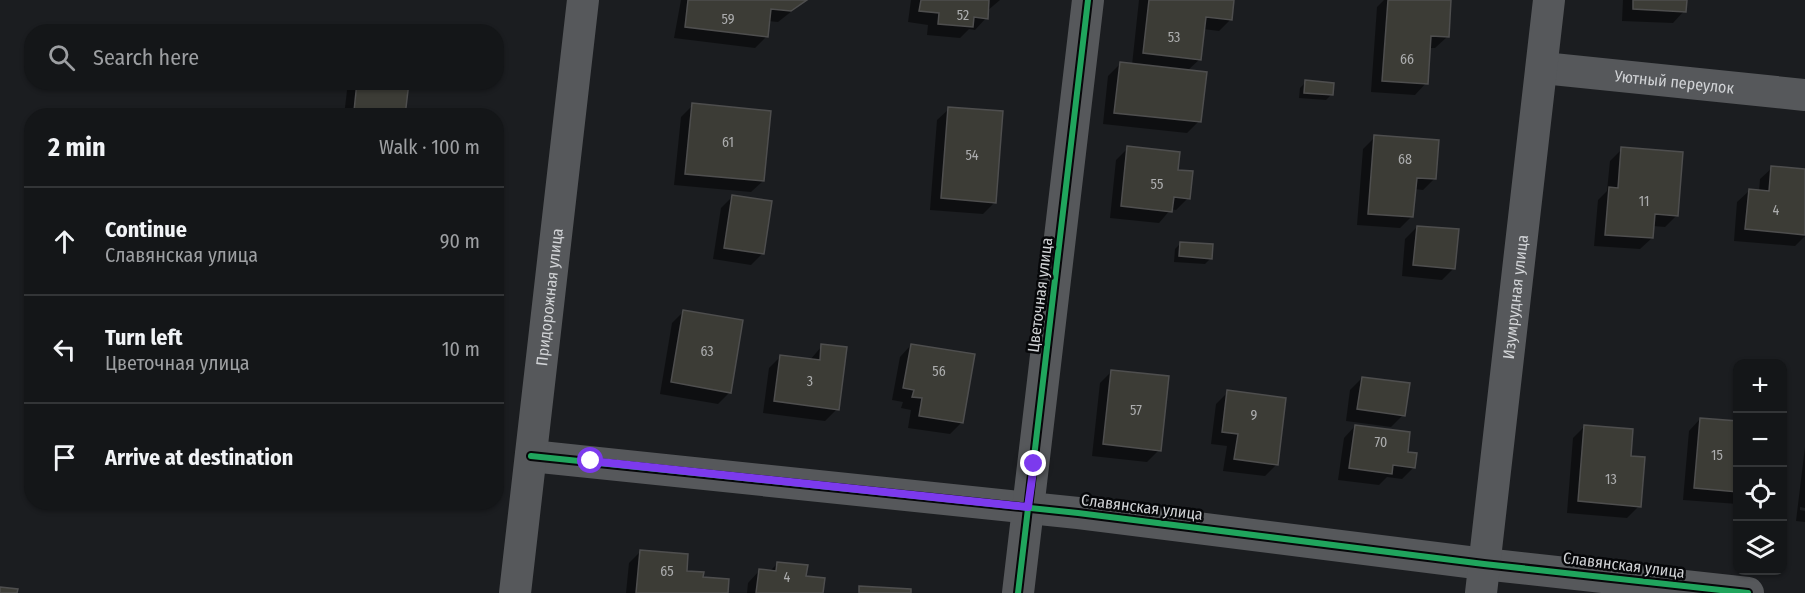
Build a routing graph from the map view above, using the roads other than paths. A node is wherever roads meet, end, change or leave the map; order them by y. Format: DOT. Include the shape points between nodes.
graph roads {
  1 [pos="583,0"];
  2 [pos="1088,0"];
  3 [pos="1549,0"];
  4 [pos="1543,68"];
  5 [pos="1805,94"];
  6 [pos="531,456"];
  7 [pos="1028,507"];
  8 [pos="1483,579"];
  9 [pos="515,593"];
  10 [pos="1018,593"];
  11 [pos="1748,593"];
  1 -- 6 [label="street, Придорожная улица"];
  2 -- 7 [label="street, Цветочная улица"];
  3 -- 4 [label="street, Изумрудная улица"];
  4 -- 5 [label="street, Уютный переулок"];
  4 -- 8 [label="street, Изумрудная улица"];
  6 -- 7 [label="street, Славянская улица"];
  6 -- 9 [label="street, Придорожная улица"];
  7 -- 8 [label="street, Славянская улица"];
  7 -- 10 [label="street, Цветочная улица"];
  8 -- 11 [label="street, Славянская улица"];
}
